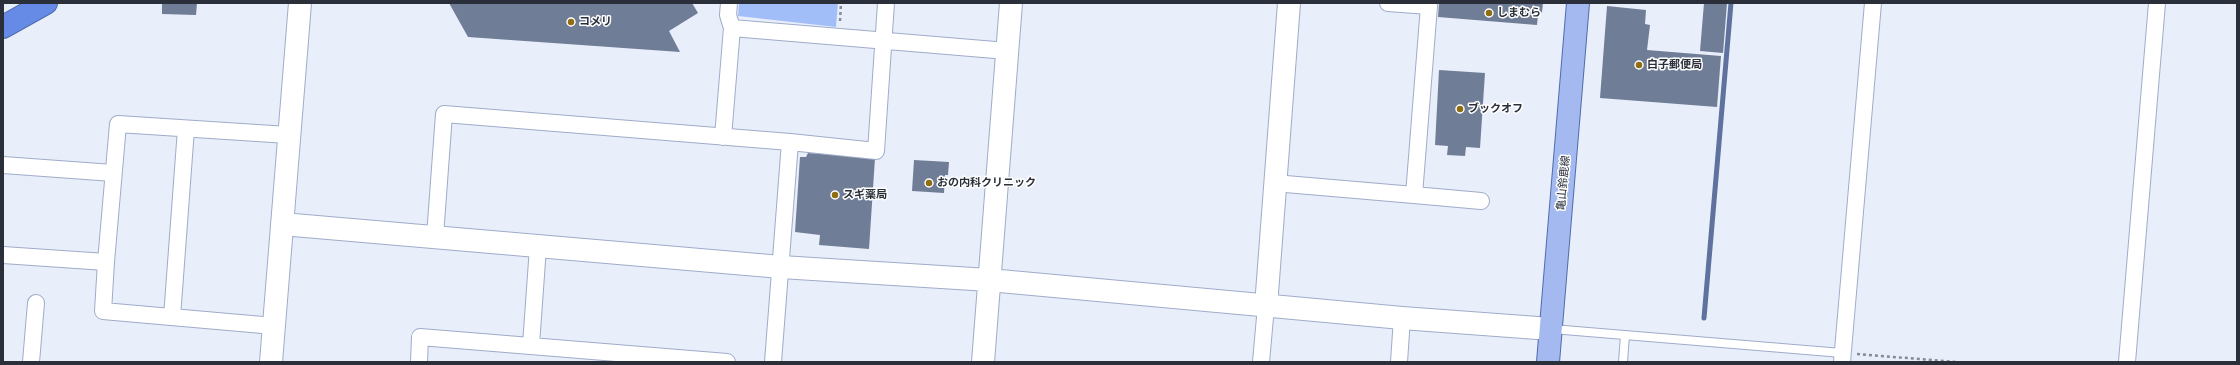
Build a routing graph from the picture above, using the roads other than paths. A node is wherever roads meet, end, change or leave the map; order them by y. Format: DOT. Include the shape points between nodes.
graph roads {
  1 [pos="46,3"];
  2 [pos="300,3"];
  3 [pos="729,3"];
  4 [pos="886,3"];
  5 [pos="1011,3"];
  6 [pos="1289,3"];
  7 [pos="1388,3"];
  8 [pos="1578,3"];
  9 [pos="1873,3"];
  10 [pos="2157,3"];
  11 [pos="3,27"];
  12 [pos="732,28"];
  13 [pos="883,42"];
  14 [pos="1007,51"];
  15 [pos="186,129"];
  16 [pos="288,135"];
  17 [pos="723,137"];
  18 [pos="790,142"];
  19 [pos="3,166"];
  20 [pos="113,173"];
  21 [pos="1274,183"];
  22 [pos="1414,195"];
  23 [pos="1481,201"];
  24 [pos="282,224"];
  25 [pos="435,236"];
  26 [pos="538,247"];
  27 [pos="3,255"];
  28 [pos="106,262"];
  29 [pos="781,267"];
  30 [pos="989,280"];
  31 [pos="36,303"];
  32 [pos="1266,306"];
  33 [pos="172,317"];
  34 [pos="1402,318"];
  35 [pos="274,326"];
  36 [pos="1551,329"];
  37 [pos="1625,335"];
  38 [pos="531,345"];
  39 [pos="1842,357"];
  40 [pos="702,361"];
  41 [pos="31,362"];
  42 [pos="271,362"];
  43 [pos="419,362"];
  44 [pos="727,362"];
  45 [pos="773,362"];
  46 [pos="983,362"];
  47 [pos="1261,362"];
  48 [pos="1399,362"];
  49 [pos="1548,362"];
  50 [pos="1623,362"];
  51 [pos="2127,362"];
  1 -- 11 [label="highway"];
  2 -- 16 [label="street"];
  3 -- 12 [label="street" via="728,15"];
  4 -- 13 [label="street"];
  5 -- 14 [label="street"];
  6 -- 21 [label="street"];
  7 -- 22 [label="street" via="1429,6"];
  8 -- 36 [label="main road, 亀山鈴鹿線"];
  9 -- 39 [label="street"];
  10 -- 51 [label="street"];
  12 -- 13 [label="street"];
  12 -- 17 [label="street"];
  13 -- 14 [label="street"];
  13 -- 18 [label="street" via="876,151"];
  14 -- 30 [label="street"];
  15 -- 16 [label="street"];
  15 -- 20 [label="street" via="118,124"];
  15 -- 33 [label="street"];
  16 -- 24 [label="street"];
  17 -- 18 [label="street"];
  17 -- 25 [label="street" via="444,114"];
  18 -- 29 [label="street"];
  19 -- 20 [label="street"];
  20 -- 28 [label="street"];
  21 -- 22 [label="street"];
  21 -- 32 [label="street"];
  22 -- 23 [label="street"];
  24 -- 25 [label="street"];
  24 -- 35 [label="street"];
  25 -- 26 [label="street"];
  26 -- 29 [label="street"];
  26 -- 38 [label="street"];
  27 -- 28 [label="street"];
  28 -- 33 [label="street" via="103,311"];
  29 -- 30 [label="street"];
  29 -- 45 [label="street"];
  30 -- 32 [label="street"];
  30 -- 46 [label="street"];
  31 -- 41 [label="street"];
  32 -- 34 [label="street"];
  32 -- 47 [label="street"];
  33 -- 35 [label="street"];
  34 -- 36 [label="street"];
  34 -- 48 [label="street"];
  35 -- 42 [label="street"];
  36 -- 37 [label="lane"];
  36 -- 49 [label="main road, 亀山鈴鹿線"];
  37 -- 39 [label="lane"];
  37 -- 50 [label="lane"];
  38 -- 40 [label="street"];
  38 -- 43 [label="street" via="420,337"];
  40 -- 44 [label="street"];
}
